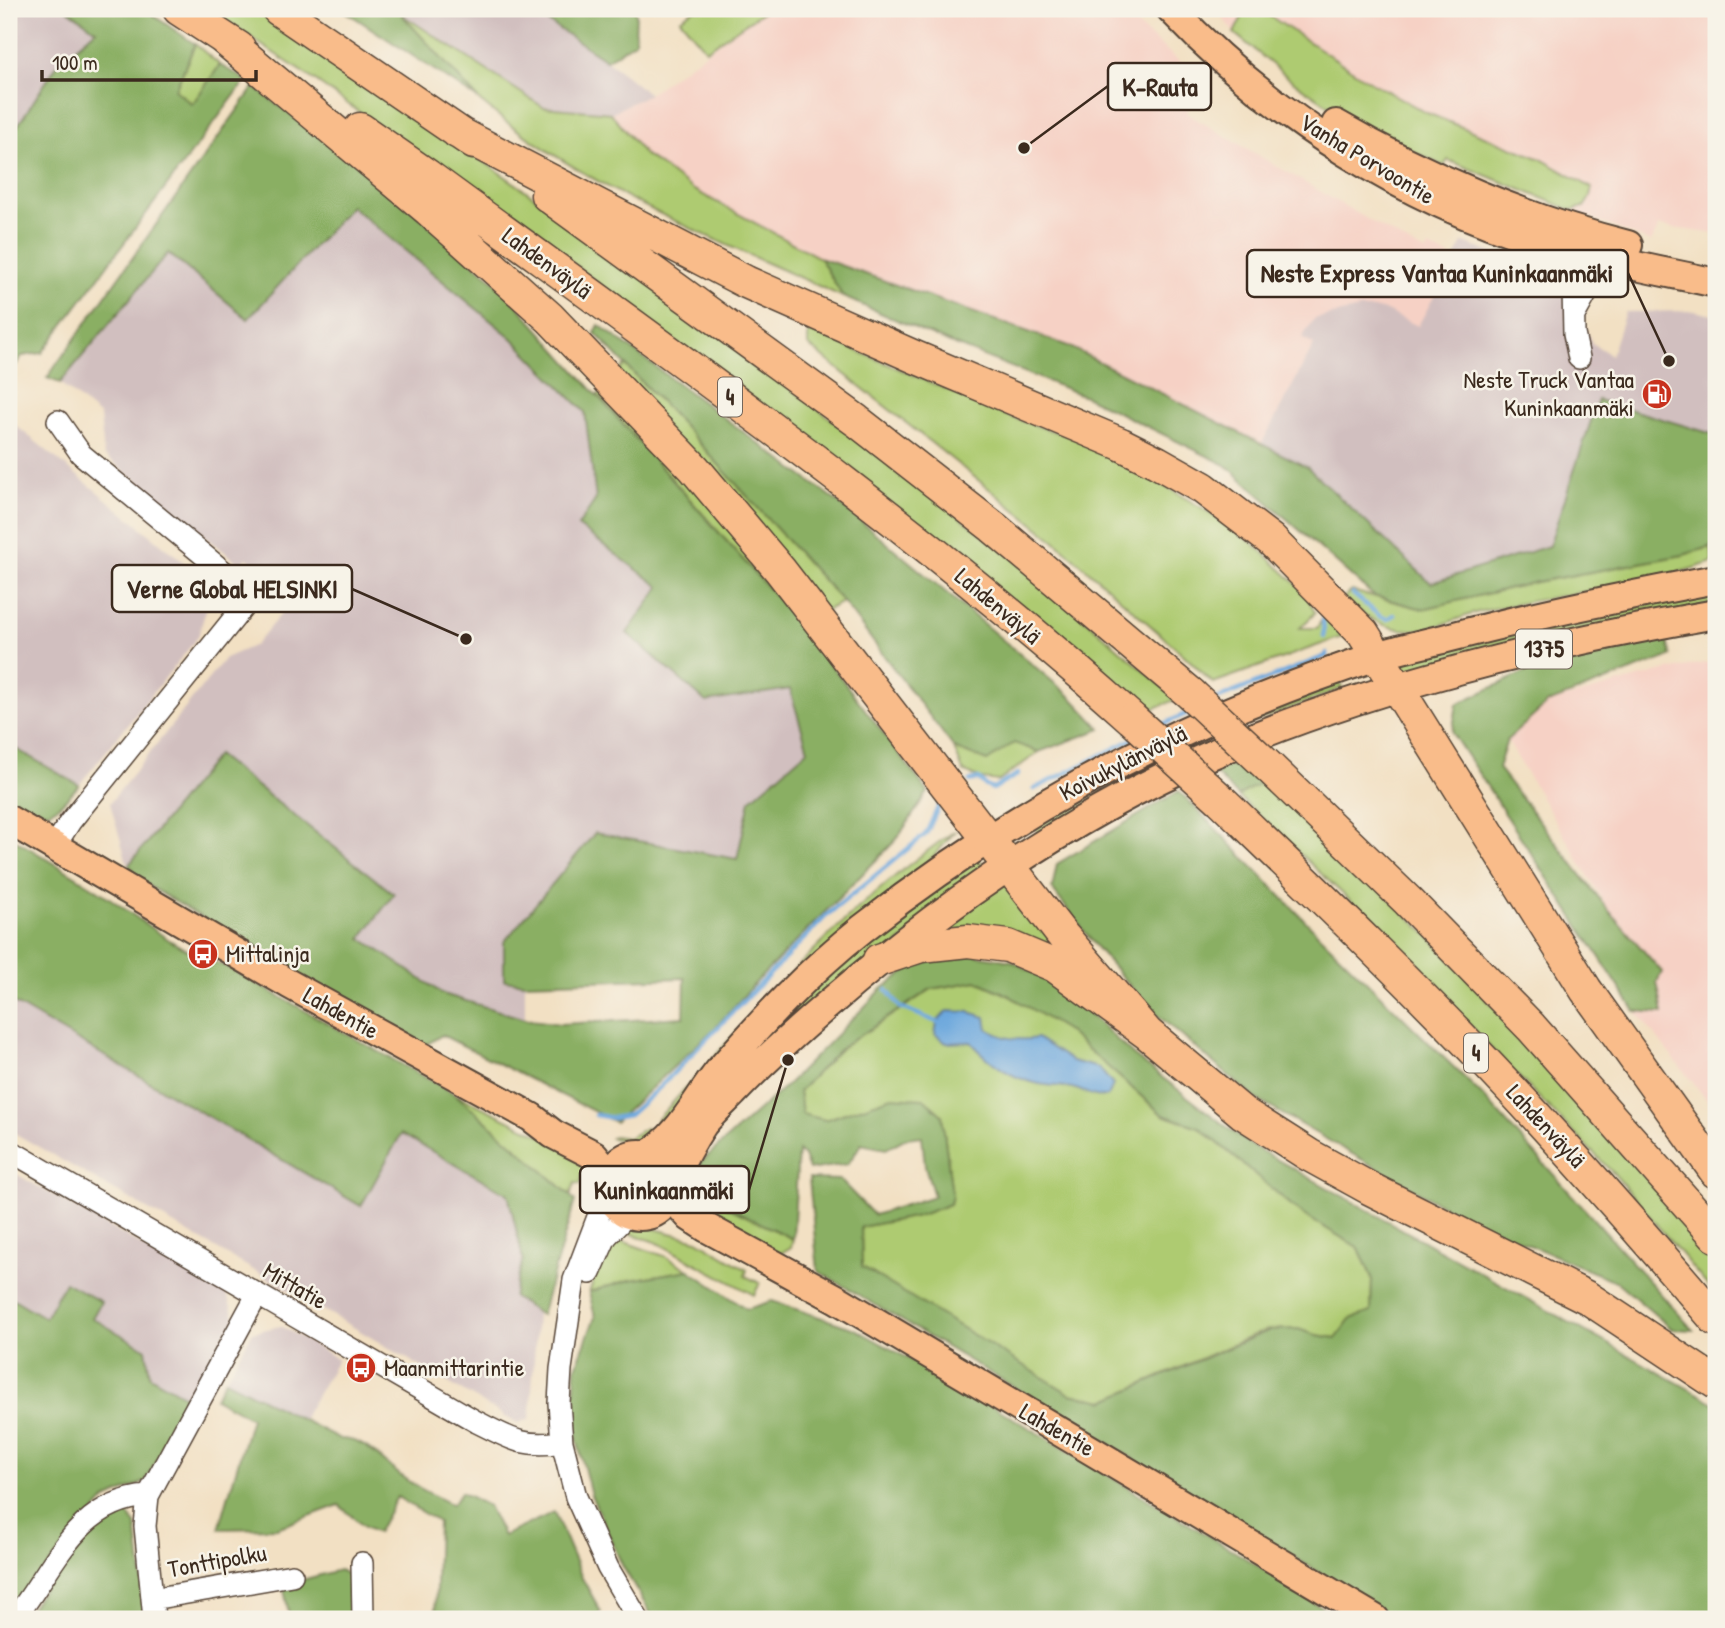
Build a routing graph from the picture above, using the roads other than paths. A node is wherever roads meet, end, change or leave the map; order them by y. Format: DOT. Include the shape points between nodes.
graph roads {
  1 [pos="179,9"];
  2 [pos="278,9"];
  3 [pos="1171,9"];
  4 [pos="1193,9"];
  5 [pos="222,37"];
  6 [pos="457,132"];
  7 [pos="1595,250"];
  8 [pos="1716,268"];
  9 [pos="1716,283"];
  10 [pos="1579,358"];
  11 [pos="58,421"];
  12 [pos="1716,579"];
  13 [pos="1716,614"];
  14 [pos="1377,656"];
  15 [pos="1396,688"];
  16 [pos="9,820"];
  17 [pos="986,840"];
  18 [pos="54,847"];
  19 [pos="1009,866"];
  20 [pos="879,961"];
  21 [pos="1147,1033"];
  22 [pos="531,1117"];
  23 [pos="9,1150"];
  24 [pos="640,1155"];
  25 [pos="1716,1172"];
  26 [pos="610,1181"];
  27 [pos="670,1189"];
  28 [pos="637,1214"];
  29 [pos="1716,1236"];
  30 [pos="736,1245"];
  31 [pos="257,1295"];
  32 [pos="572,1306"];
  33 [pos="1716,1320"];
  34 [pos="1716,1383"];
  35 [pos="562,1442"];
  36 [pos="148,1496"];
  37 [pos="362,1563"];
  38 [pos="292,1575"];
  39 [pos="153,1609"];
  40 [pos="14,1619"];
  41 [pos="363,1619"];
  42 [pos="638,1619"];
  43 [pos="1375,1619"];
  1 -- 5 [label="highway, Lahdenväylä / 4"];
  2 -- 6 [label="highway, 4"];
  3 -- 7 [label="main road, Vanha Porvoontie" via="1266,96 1396,181 1548,244"];
  4 -- 7 [label="main road, Vanha Porvoontie" via="1217,36 1306,106 1450,183"];
  5 -- 17 [label="highway" via="550,318 675,448 780,570"];
  5 -- 33 [label="highway, Lahdenväylä / 4, bridge" via="428,176 827,469 1132,719 1368,942 1493,1070"];
  6 -- 14 [label="highway" via="746,282 1121,444 1203,488 1271,540 1363,633"];
  6 -- 29 [label="highway, 4, bridge" via="857,421 993,527 1191,694 1408,901 1531,1027"];
  7 -- 8 [label="main road, Vanha Porvoontie"];
  7 -- 9 [label="main road, Vanha Porvoontie"];
  7 -- 10 [label="street" via="1577,269 1573,288"];
  11 -- 18 [label="street" via="81,454 246,594 244,606"];
  12 -- 14 [label="main road, Koivukylänväylä / 1375" via="1564,609"];
  13 -- 15 [label="main road, Koivukylänväylä / 1375" via="1572,642"];
  14 -- 15 [label="highway"];
  14 -- 17 [label="main road, Koivukylänväylä / 1375" via="1187,729 1076,785"];
  15 -- 19 [label="main road, Koivukylänväylä / 1375" via="1213,755 1107,807"];
  15 -- 25 [label="highway" via="1586,989"];
  16 -- 18 [label="main road, Lahdentie"];
  17 -- 19 [label="highway"];
  17 -- 24 [label="main road, Koivukylänväylä / 1375" via="860,930 781,1001 709,1083 671,1138"];
  18 -- 22 [label="main road, Lahdentie"];
  19 -- 20 [label="main road, Koivukylänväylä / 1375"];
  19 -- 21 [label="highway" via="1090,970"];
  20 -- 21 [label="highway" via="937,943 1008,946 1055,966"];
  20 -- 27 [label="main road, Koivukylänväylä / 1375" via="783,1043 704,1123"];
  21 -- 34 [label="highway" via="1243,1113 1309,1155 1588,1298"];
  22 -- 24 [label="main road, Lahdentie"];
  22 -- 26 [label="main road, Lahdentie" via="553,1135 594,1155"];
  23 -- 31 [label="street, Mittatie"];
  24 -- 26 [label="main road" via="623,1159"];
  24 -- 27 [label="main road" via="662,1163"];
  26 -- 28 [label="main road" via="613,1200 620,1209"];
  26 -- 32 [label="street" via="574,1280"];
  27 -- 28 [label="main road" via="656,1211"];
  27 -- 30 [label="main road, Lahdentie" via="690,1217"];
  28 -- 30 [label="main road, Lahdentie"];
  28 -- 32 [label="street" via="606,1237"];
  30 -- 43 [label="main road, Lahdentie" via="837,1298"];
  31 -- 35 [label="street, Mittatie" via="513,1440 537,1445"];
  31 -- 36 [label="street"];
  32 -- 35 [label="street" via="561,1369"];
  35 -- 42 [label="street" via="576,1497 608,1569"];
  36 -- 39 [label="street" via="145,1526"];
  36 -- 40 [label="street" via="132,1497 85,1523 64,1544"];
  37 -- 41 [label="street"];
  38 -- 39 [label="street, Tonttipolku"];
}
